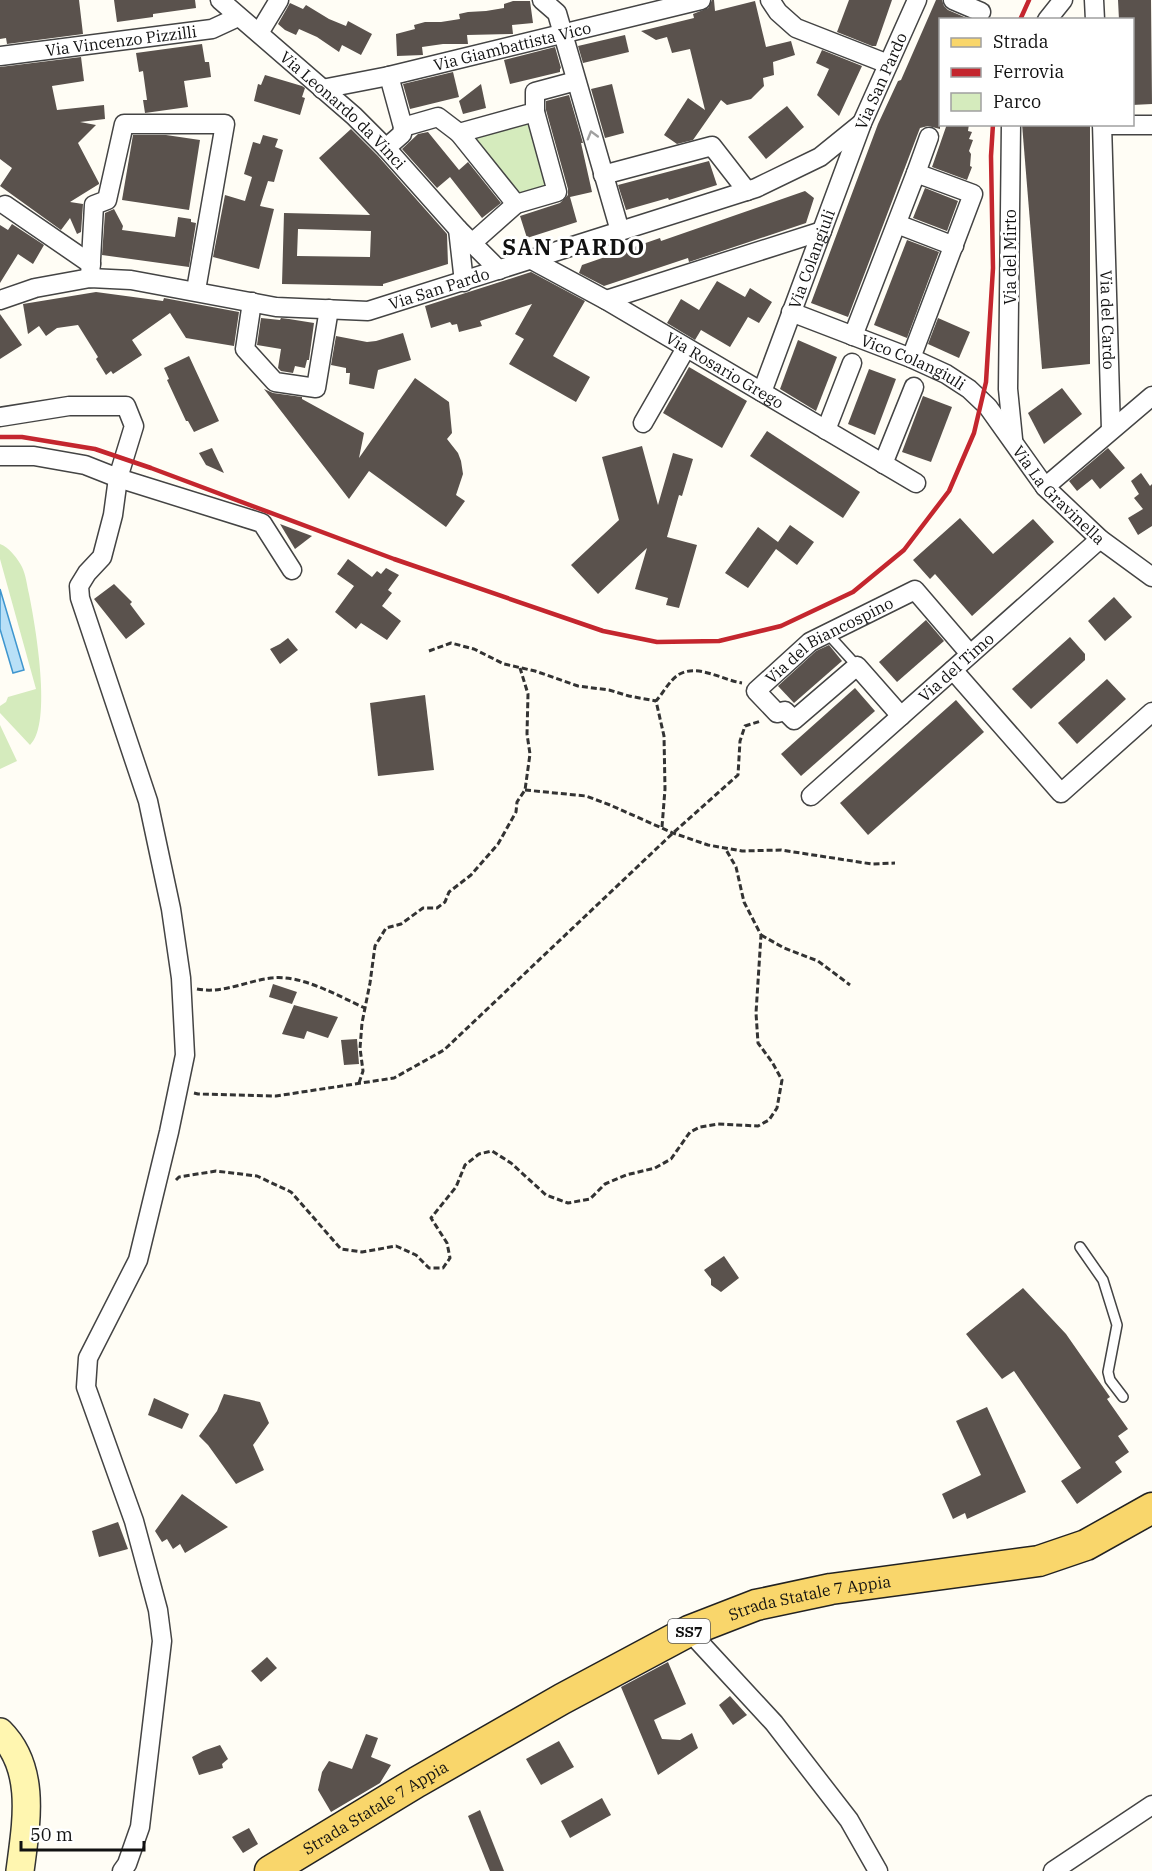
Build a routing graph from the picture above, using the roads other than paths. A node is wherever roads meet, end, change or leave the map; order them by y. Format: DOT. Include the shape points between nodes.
graph roads {
  1 [pos="220,0"];
  2 [pos="279,0"];
  3 [pos="542,0"];
  4 [pos="700,0"];
  5 [pos="770,0"];
  6 [pos="917,0"];
  7 [pos="953,0"];
  8 [pos="1063,0"];
  9 [pos="1094,0"];
  10 [pos="981,12"];
  11 [pos="238,17"];
  12 [pos="1049,18"];
  13 [pos="1095,18"];
  14 [pos="259,33"];
  15 [pos="562,33"];
  16 [pos="0,56"];
  17 [pos="888,64"];
  18 [pos="389,76"];
  19 [pos="576,81"];
  20 [pos="322,88"];
  21 [pos="535,112"];
  22 [pos="862,123"];
  23 [pos="1134,125"];
  24 [pos="1152,125"];
  25 [pos="1011,126"];
  26 [pos="1102,126"];
  27 [pos="403,127"];
  28 [pos="459,133"];
  29 [pos="929,137"];
  30 [pos="386,148"];
  31 [pos="916,173"];
  32 [pos="603,175"];
  33 [pos="747,191"];
  34 [pos="516,204"];
  35 [pos="5,205"];
  36 [pos="897,224"];
  37 [pos="458,229"];
  38 [pos="620,231"];
  39 [pos="822,231"];
  40 [pos="472,243"];
  41 [pos="954,246"];
  42 [pos="532,260"];
  43 [pos="499,270"];
  44 [pos="91,271"];
  45 [pos="464,282"];
  46 [pos="196,290"];
  47 [pos="0,300"];
  48 [pos="606,300"];
  49 [pos="252,302"];
  50 [pos="328,309"];
  51 [pos="791,312"];
  52 [pos="853,336"];
  53 [pos="686,348"];
  54 [pos="911,358"];
  55 [pos="852,363"];
  56 [pos="914,387"];
  57 [pos="1008,389"];
  58 [pos="762,392"];
  59 [pos="1152,396"];
  60 [pos="0,417"];
  61 [pos="643,423"];
  62 [pos="826,430"];
  63 [pos="1111,430"];
  64 [pos="1013,441"];
  65 [pos="0,456"];
  66 [pos="883,464"];
  67 [pos="118,478"];
  68 [pos="916,483"];
  69 [pos="1045,487"];
  70 [pos="1100,538"];
  71 [pos="292,570"];
  72 [pos="1152,577"];
  73 [pos="827,633"];
  74 [pos="970,654"];
  75 [pos="857,666"];
  76 [pos="953,670"];
  77 [pos="1152,712"];
  78 [pos="901,716"];
  79 [pos="811,796"];
  80 [pos="1080,1247"];
  81 [pos="1123,1397"];
  82 [pos="1152,1509"];
  83 [pos="689,1631"];
  84 [pos="0,1732"];
  85 [pos="1152,1805"];
  86 [pos="20,1871"];
  87 [pos="122,1871"];
  88 [pos="270,1871"];
  89 [pos="878,1871"];
  90 [pos="1053,1871"];
  1 -- 11 [label="street, Via Leonardo da Vinci"];
  2 -- 14 [label="street"];
  3 -- 15 [label="street" via="557,13"];
  4 -- 15 [label="street, Via Giambattista Vico"];
  5 -- 17 [label="street" via="796,28"];
  6 -- 17 [label="street, Via San Pardo"];
  7 -- 10 [label="street"];
  8 -- 12 [label="street"];
  9 -- 13 [label="street"];
  11 -- 14 [label="street, Via Leonardo da Vinci"];
  11 -- 16 [label="street, Via Vincenzo Pizzilli" via="212,29"];
  14 -- 20 [label="street, Via Leonardo da Vinci"];
  15 -- 18 [label="street, Via Giambattista Vico"];
  15 -- 19 [label="street"];
  17 -- 22 [label="street, Via San Pardo"];
  18 -- 20 [label="street, Via Giambattista Vico"];
  18 -- 27 [label="street"];
  19 -- 21 [label="street" via="536,92"];
  32 -- 19 [label="street, one-way"];
  20 -- 30 [label="street, Via Leonardo da Vinci"];
  21 -- 28 [label="street"];
  21 -- 34 [label="street" via="557,192"];
  22 -- 33 [label="street, Via San Pardo" via="820,157"];
  22 -- 39 [label="street, Via Colangiuli"];
  23 -- 24 [label="street"];
  25 -- 57 [label="street, Via del Mirto"];
  26 -- 63 [label="street, Via del Cardo"];
  27 -- 28 [label="street" via="438,117"];
  27 -- 30 [label="street" via="402,134"];
  28 -- 34 [label="street"];
  29 -- 31 [label="street"];
  30 -- 37 [label="street, Via Leonardo da Vinci"];
  31 -- 36 [label="street"];
  31 -- 41 [label="street" via="973,194"];
  32 -- 33 [label="street" via="712,146"];
  32 -- 38 [label="street"];
  33 -- 38 [label="street, Via San Pardo"];
  34 -- 40 [label="street"];
  35 -- 44 [label="street"];
  36 -- 41 [label="street"];
  36 -- 52 [label="street"];
  37 -- 40 [label="street, Via Leonardo da Vinci"];
  37 -- 45 [label="street"];
  38 -- 42 [label="street, Via San Pardo"];
  39 -- 48 [label="street"];
  39 -- 51 [label="street, Via Colangiuli"];
  40 -- 43 [label="street, Via Leonardo da Vinci"];
  41 -- 54 [label="street"];
  42 -- 43 [label="street, Via San Pardo"];
  42 -- 48 [label="street, Via Rosario Grego"];
  43 -- 45 [label="street, Via San Pardo"];
  44 -- 46 [label="street, Via San Pardo"];
  44 -- 46 [label="street" via="94,205 107,200 124,124 225,124"];
  44 -- 47 [label="street, Via San Pardo"];
  45 -- 50 [label="street, Via San Pardo" via="368,311"];
  46 -- 49 [label="street, Via San Pardo"];
  48 -- 53 [label="street, Via Rosario Grego"];
  49 -- 50 [label="street, Via San Pardo"];
  49 -- 50 [label="street" via="245,349 275,381 316,388"];
  51 -- 52 [label="street, Vico Colangiuli"];
  51 -- 58 [label="street, Via Colangiuli"];
  52 -- 54 [label="street, Vico Colangiuli"];
  53 -- 58 [label="street, Via Rosario Grego"];
  53 -- 61 [label="street"];
  54 -- 64 [label="street, Vico Colangiuli" via="969,389"];
  55 -- 62 [label="street"];
  56 -- 66 [label="street"];
  57 -- 64 [label="street, Via La Gravinella"];
  58 -- 62 [label="street, Via Rosario Grego"];
  59 -- 63 [label="street"];
  60 -- 67 [label="street" via="69,406 126,406 134,426"];
  62 -- 66 [label="street, Via Rosario Grego"];
  63 -- 69 [label="street"];
  64 -- 69 [label="street, Via La Gravinella"];
  65 -- 67 [label="street" via="34,456 85,465"];
  66 -- 68 [label="street, Via Rosario Grego"];
  67 -- 71 [label="street" via="262,523"];
  67 -- 87 [label="street" via="102,557 79,586 80,598 148,801 171,909 182,987 185,1055 138,1260 88,1358 86,1387 134,1521 158,1610 162,1641 140,1827"];
  69 -- 70 [label="street, Via La Gravinella"];
  70 -- 72 [label="street, Via La Gravinella"];
  70 -- 74 [label="street, Via del Timo"];
  73 -- 74 [label="street, Via del Biancospino" via="915,590"];
  73 -- 75 [label="lane"];
  73 -- 75 [label="street, Via del Biancospino" via="810,642 756,691 777,713 785,711 794,720"];
  74 -- 76 [label="street, Via del Timo"];
  75 -- 78 [label="street"];
  76 -- 77 [label="street" via="1061,793"];
  76 -- 78 [label="street, Via del Timo"];
  78 -- 79 [label="street, Via del Timo"];
  80 -- 81 [label="lane" via="1103,1280 1117,1325 1108,1372"];
  82 -- 83 [label="main road, Strada Statale 7 Appia / SS7" via="1086,1545 1039,1561 831,1589 756,1605"];
  83 -- 88 [label="main road, Strada Statale 7 Appia / SS7" via="427,1776"];
  83 -- 89 [label="street" via="774,1723 849,1820"];
  84 -- 86 [label="street" via="11,1743 24,1775 26,1800"];
  85 -- 90 [label="street"];
}
